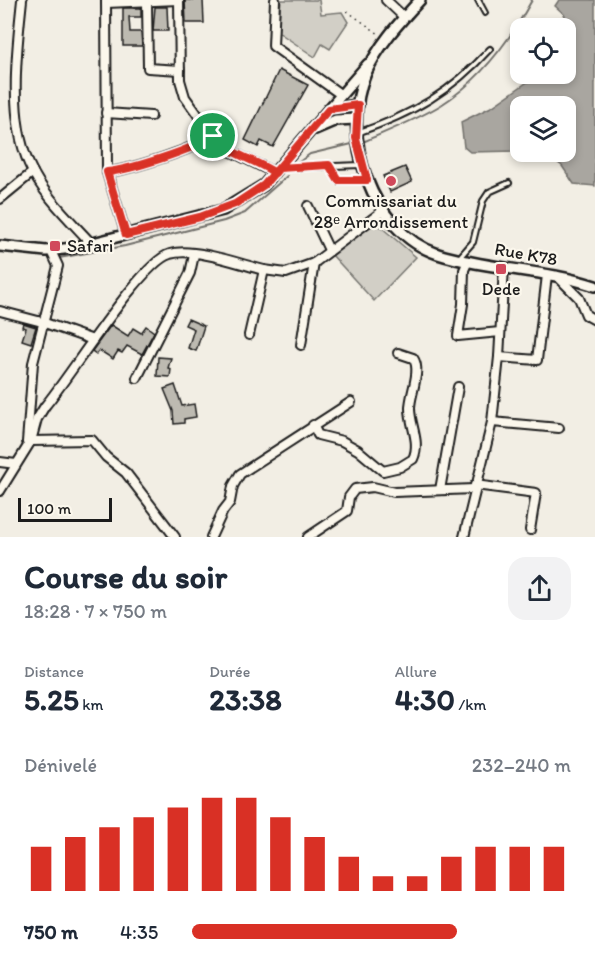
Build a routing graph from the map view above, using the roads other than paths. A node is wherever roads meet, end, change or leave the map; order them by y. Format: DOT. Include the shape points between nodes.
graph roads {
  1 [pos="22,0"];
  2 [pos="178,0"];
  3 [pos="275,0"];
  4 [pos="386,0"];
  5 [pos="420,0"];
  6 [pos="478,0"];
  7 [pos="106,1"];
  8 [pos="147,2"];
  9 [pos="485,12"];
  10 [pos="404,17"];
  11 [pos="490,49"];
  12 [pos="374,58"];
  13 [pos="180,70"];
  14 [pos="340,94"];
  15 [pos="358,105"];
  16 [pos="329,109"];
  17 [pos="106,113"];
  18 [pos="151,116"];
  19 [pos="356,119"];
  20 [pos="315,129"];
  21 [pos="356,133"];
  22 [pos="213,136"];
  23 [pos="329,165"];
  24 [pos="361,165"];
  25 [pos="277,171"];
  26 [pos="33,172"];
  27 [pos="107,172"];
  28 [pos="367,180"];
  29 [pos="509,183"];
  30 [pos="0,199"];
  31 [pos="308,206"];
  32 [pos="384,210"];
  33 [pos="126,235"];
  34 [pos="92,244"];
  35 [pos="0,246"];
  36 [pos="51,250"];
  37 [pos="329,250"];
  38 [pos="194,255"];
  39 [pos="463,260"];
  40 [pos="314,263"];
  41 [pos="504,267"];
  42 [pos="264,270"];
  43 [pos="547,274"];
  44 [pos="557,276"];
  45 [pos="595,286"];
  46 [pos="0,311"];
  47 [pos="595,320"];
  48 [pos="42,322"];
  49 [pos="500,332"];
  50 [pos="249,335"];
  51 [pos="93,340"];
  52 [pos="301,345"];
  53 [pos="398,353"];
  54 [pos="499,357"];
  55 [pos="137,378"];
  56 [pos="458,387"];
  57 [pos="351,402"];
  58 [pos="492,422"];
  59 [pos="313,425"];
  60 [pos="559,428"];
  61 [pos="28,444"];
  62 [pos="0,462"];
  63 [pos="16,464"];
  64 [pos="475,487"];
  65 [pos="0,490"];
  66 [pos="440,490"];
  67 [pos="530,530"];
  68 [pos="174,537"];
  69 [pos="211,537"];
  70 [pos="308,537"];
  71 [pos="464,537"];
  1 -- 26 [label="street" via="15,78 25,155"];
  2 -- 8 [label="street"];
  2 -- 13 [label="street"];
  3 -- 14 [label="street" via="273,46"];
  4 -- 10 [label="street"];
  5 -- 10 [label="street"];
  6 -- 9 [label="lane"];
  7 -- 8 [label="street"];
  7 -- 17 [label="street"];
  8 -- 13 [label="street" via="148,68"];
  10 -- 12 [label="street"];
  11 -- 21 [label="lane" via="445,92"];
  12 -- 14 [label="street"];
  12 -- 15 [label="street, Rue K78" via="362,82"];
  13 -- 22 [label="street" via="184,97"];
  14 -- 16 [label="street"];
  15 -- 16 [label="street"];
  15 -- 19 [label="street, Rue K78"];
  16 -- 20 [label="street"];
  17 -- 18 [label="street"];
  17 -- 27 [label="street"];
  19 -- 20 [label="street" via="336,120"];
  19 -- 21 [label="street, Rue K78"];
  20 -- 25 [label="street"];
  21 -- 24 [label="street, Rue K78"];
  22 -- 25 [label="street" via="233,154"];
  22 -- 27 [label="street" via="194,147"];
  23 -- 24 [label="lane"];
  23 -- 25 [label="lane"];
  23 -- 28 [label="lane" via="338,180"];
  24 -- 28 [label="street, Rue K78"];
  25 -- 33 [label="street" via="259,189 223,210"];
  26 -- 30 [label="street"];
  26 -- 34 [label="street"];
  27 -- 33 [label="street"];
  28 -- 32 [label="street, Rue K78"];
  29 -- 39 [label="lane" via="489,192 483,201 473,242"];
  31 -- 37 [label="street"];
  32 -- 37 [label="street"];
  32 -- 39 [label="street, Rue K78" via="418,243"];
  33 -- 34 [label="street"];
  34 -- 36 [label="street"];
  35 -- 36 [label="street"];
  36 -- 48 [label="street" via="58,266"];
  37 -- 40 [label="street"];
  38 -- 42 [label="street"];
  38 -- 51 [label="street" via="170,253 161,257"];
  38 -- 55 [label="street" via="190,273"];
  39 -- 41 [label="street, Rue K78"];
  39 -- 49 [label="street" via="458,336"];
  40 -- 42 [label="street" via="286,273"];
  40 -- 52 [label="street"];
  41 -- 43 [label="street, Rue K78"];
  41 -- 49 [label="street"];
  42 -- 50 [label="street"];
  43 -- 44 [label="street, Rue K78"];
  43 -- 54 [label="street" via="537,360"];
  44 -- 45 [label="street, Rue K78"];
  44 -- 47 [label="street" via="579,298 586,315"];
  46 -- 48 [label="street"];
  48 -- 51 [label="street"];
  48 -- 61 [label="street" via="33,363"];
  49 -- 54 [label="street"];
  51 -- 61 [label="street" via="45,406"];
  53 -- 59 [label="street" via="413,358 417,365 410,406 416,439 413,459 383,471 342,441 318,435"];
  54 -- 58 [label="street"];
  56 -- 66 [label="street"];
  57 -- 59 [label="street"];
  58 -- 60 [label="street"];
  58 -- 64 [label="street"];
  59 -- 69 [label="street" via="240,474"];
  61 -- 63 [label="street"];
  61 -- 68 [label="street" via="92,440 126,472"];
  62 -- 63 [label="street"];
  63 -- 65 [label="street"];
  64 -- 66 [label="street"];
  64 -- 67 [label="street" via="536,493"];
  64 -- 71 [label="street"];
  66 -- 70 [label="street" via="355,489 347,511"];
}
